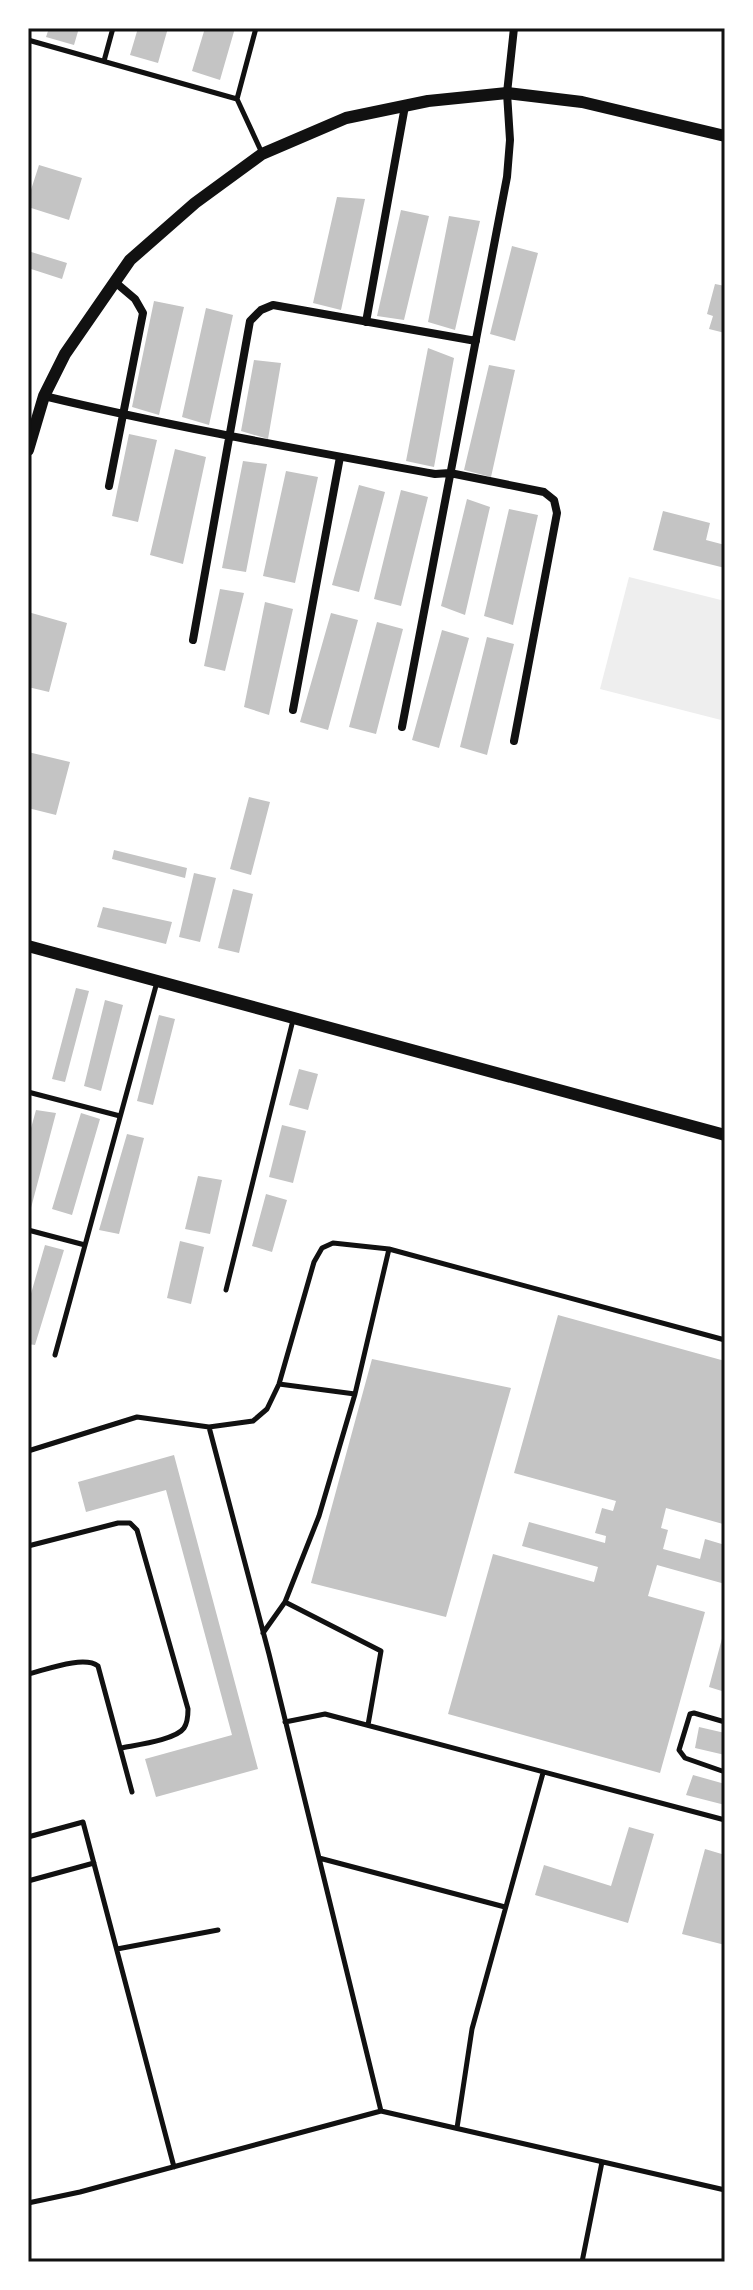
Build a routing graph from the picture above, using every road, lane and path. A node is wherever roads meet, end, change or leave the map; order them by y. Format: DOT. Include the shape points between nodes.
graph roads {
  1 [pos="113,28"];
  2 [pos="256,28"];
  3 [pos="514,28"];
  4 [pos="28,40"];
  5 [pos="104,61"];
  6 [pos="507,93"];
  7 [pos="237,99"];
  8 [pos="405,106"];
  9 [pos="725,136"];
  10 [pos="262,154"];
  11 [pos="115,282"];
  12 [pos="366,322"];
  13 [pos="476,341"];
  14 [pos="44,396"];
  15 [pos="123,415"];
  16 [pos="231,435"];
  17 [pos="28,450"];
  18 [pos="340,457"];
  19 [pos="450,473"];
  20 [pos="109,486"];
  21 [pos="193,640"];
  22 [pos="293,710"];
  23 [pos="402,727"];
  24 [pos="514,741"];
  25 [pos="28,946"];
  26 [pos="157,981"];
  27 [pos="293,1018"];
  28 [pos="28,1092"];
  29 [pos="120,1116"];
  30 [pos="725,1135"];
  31 [pos="28,1230"];
  32 [pos="85,1245"];
  33 [pos="389,1249"];
  34 [pos="226,1290"];
  35 [pos="725,1340"];
  36 [pos="55,1355"];
  37 [pos="279,1384"];
  38 [pos="355,1394"];
  39 [pos="209,1427"];
  40 [pos="28,1451"];
  41 [pos="28,1546"];
  42 [pos="285,1602"];
  43 [pos="263,1633"];
  44 [pos="28,1674"];
  45 [pos="285,1722"];
  46 [pos="725,1722"];
  47 [pos="368,1725"];
  48 [pos="121,1748"];
  49 [pos="725,1772"];
  50 [pos="543,1773"];
  51 [pos="132,1792"];
  52 [pos="725,1820"];
  53 [pos="28,1837"];
  54 [pos="319,1858"];
  55 [pos="94,1863"];
  56 [pos="28,1881"];
  57 [pos="505,1907"];
  58 [pos="218,1930"];
  59 [pos="117,1949"];
  60 [pos="381,2111"];
  61 [pos="457,2128"];
  62 [pos="602,2162"];
  63 [pos="174,2167"];
  64 [pos="725,2190"];
  65 [pos="28,2203"];
  66 [pos="582,2262"];
  1 -- 5 [label="lane"];
  2 -- 7 [label="lane"];
  3 -- 6 [label="street"];
  4 -- 5 [label="lane"];
  5 -- 7 [label="lane"];
  6 -- 8 [label="street"];
  6 -- 9 [label="street" via="582,102"];
  6 -- 13 [label="street" via="507,177"];
  7 -- 10 [label="lane"];
  8 -- 10 [label="street" via="346,118"];
  8 -- 12 [label="street"];
  10 -- 11 [label="street" via="195,203 130,260"];
  11 -- 14 [label="street" via="65,354"];
  11 -- 15 [label="street" via="143,313"];
  12 -- 13 [label="street"];
  12 -- 16 [label="street" via="273,305 261,310 250,321"];
  13 -- 19 [label="street"];
  14 -- 15 [label="street"];
  14 -- 17 [label="street"];
  15 -- 16 [label="street"];
  15 -- 20 [label="street"];
  16 -- 18 [label="street"];
  16 -- 21 [label="street"];
  18 -- 19 [label="street"];
  18 -- 22 [label="street"];
  19 -- 23 [label="street"];
  19 -- 24 [label="street" via="544,492 554,500 557,513"];
  25 -- 26 [label="street"];
  26 -- 27 [label="street"];
  26 -- 29 [label="lane"];
  27 -- 30 [label="street"];
  27 -- 34 [label="lane"];
  28 -- 29 [label="lane"];
  29 -- 32 [label="lane"];
  31 -- 32 [label="lane"];
  32 -- 36 [label="lane"];
  33 -- 35 [label="lane"];
  33 -- 37 [label="lane" via="333,1243 322,1248"];
  33 -- 38 [label="lane"];
  37 -- 38 [label="lane"];
  37 -- 39 [label="lane" via="267,1409 253,1421"];
  38 -- 42 [label="lane" via="319,1516"];
  39 -- 40 [label="lane" via="137,1417"];
  39 -- 43 [label="lane"];
  41 -- 48 [label="lane" via="118,1523 130,1523 137,1530 188,1719 176,1735"];
  42 -- 43 [label="lane"];
  42 -- 47 [label="lane" via="381,1651"];
  43 -- 45 [label="lane"];
  44 -- 48 [label="lane" via="93,1662"];
  45 -- 47 [label="lane" via="325,1714"];
  45 -- 54 [label="lane"];
  46 -- 49 [label="lane" via="690,1714 679,1750 685,1758"];
  47 -- 50 [label="lane"];
  48 -- 51 [label="lane"];
  50 -- 52 [label="lane"];
  50 -- 57 [label="lane"];
  53 -- 55 [label="lane" via="83,1822"];
  54 -- 57 [label="lane"];
  54 -- 60 [label="lane"];
  55 -- 56 [label="lane"];
  55 -- 59 [label="lane"];
  57 -- 61 [label="lane" via="472,2029"];
  58 -- 59 [label="lane"];
  59 -- 63 [label="lane"];
  60 -- 61 [label="lane"];
  60 -- 63 [label="lane"];
  61 -- 62 [label="lane"];
  62 -- 64 [label="lane"];
  62 -- 66 [label="lane"];
  63 -- 65 [label="lane"];
}
